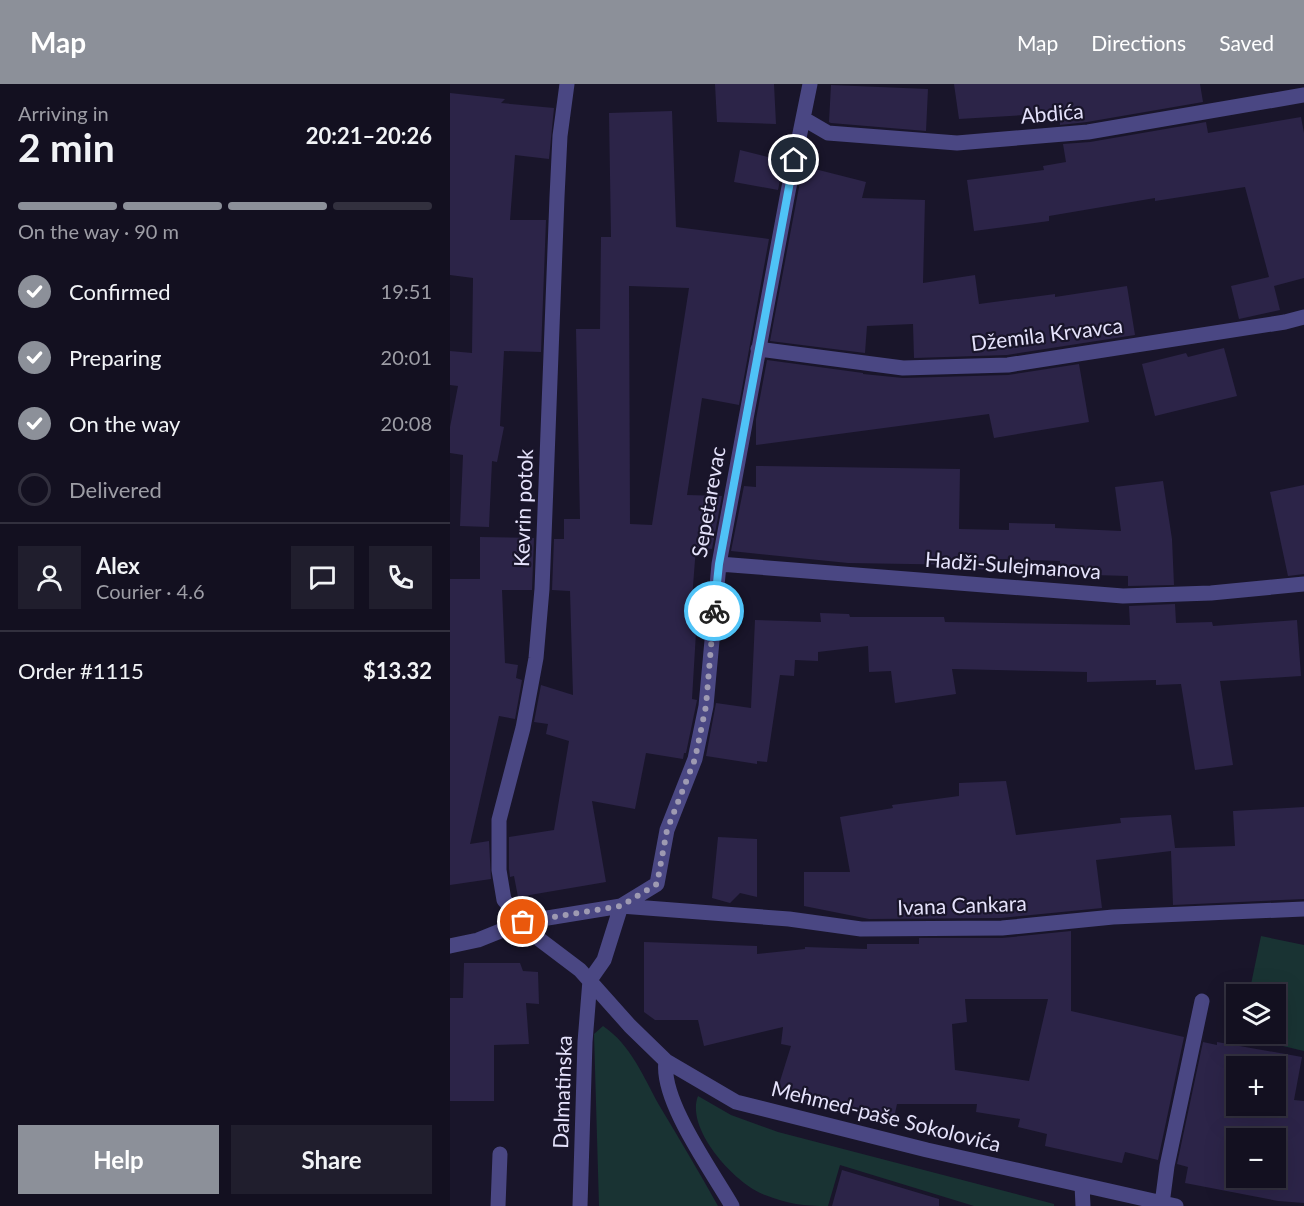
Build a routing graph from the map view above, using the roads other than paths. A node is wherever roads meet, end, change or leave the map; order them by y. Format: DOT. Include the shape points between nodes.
graph roads {
  1 [pos="567,84"];
  2 [pos="810,84"];
  3 [pos="1304,95"];
  4 [pos="804,119"];
  5 [pos="1304,317"];
  6 [pos="758,349"];
  7 [pos="719,564"];
  8 [pos="1304,584"];
  9 [pos="621,906"];
  10 [pos="1304,909"];
  11 [pos="523,922"];
  12 [pos="450,945"];
  13 [pos="590,980"];
  14 [pos="1202,1001"];
  15 [pos="616,1009"];
  16 [pos="588,1021"];
  17 [pos="666,1061"];
  18 [pos="500,1154"];
  19 [pos="1082,1185"];
  20 [pos="1169,1205"];
  21 [pos="498,1206"];
  22 [pos="580,1206"];
  23 [pos="732,1206"];
  24 [pos="1083,1206"];
  1 -- 11 [label="street, Kevrin potok" via="559,146 536,658 499,820 499,870 504,900"];
  2 -- 4 [label="street, Sepetarevac"];
  3 -- 4 [label="street, Abdića" via="1088,132 957,143 828,134"];
  4 -- 6 [label="street, Sepetarevac"];
  5 -- 6 [label="street, Džemila Krvavca" via="1008,365 903,368"];
  6 -- 7 [label="street, Sepetarevac"];
  7 -- 8 [label="street, Hadži-Sulejmanova" via="1124,596"];
  7 -- 9 [label="street, Sepetarevac" via="706,706 695,759 667,830 657,884"];
  9 -- 10 [label="street, Ivana Cankara" via="789,919 861,929 1002,928 1113,917"];
  9 -- 11 [label="street"];
  9 -- 13 [label="street" via="604,960"];
  11 -- 12 [label="street" via="478,940"];
  11 -- 13 [label="street, Kevrin potok"];
  13 -- 15 [label="street, Mehmed-paše Sokolovića"];
  13 -- 16 [label="street, Dalmatinska"];
  14 -- 20 [label="street" via="1167,1166"];
  15 -- 16 [label="street" via="600,1010"];
  15 -- 17 [label="street, Mehmed-paše Sokolovića"];
  16 -- 22 [label="street, Dalmatinska"];
  17 -- 19 [label="street, Mehmed-paše Sokolovića" via="736,1102"];
  17 -- 23 [label="street" via="673,1103"];
  18 -- 21 [label="street"];
  19 -- 20 [label="street, Mehmed-paše Sokolovića"];
  19 -- 24 [label="street"];
}
